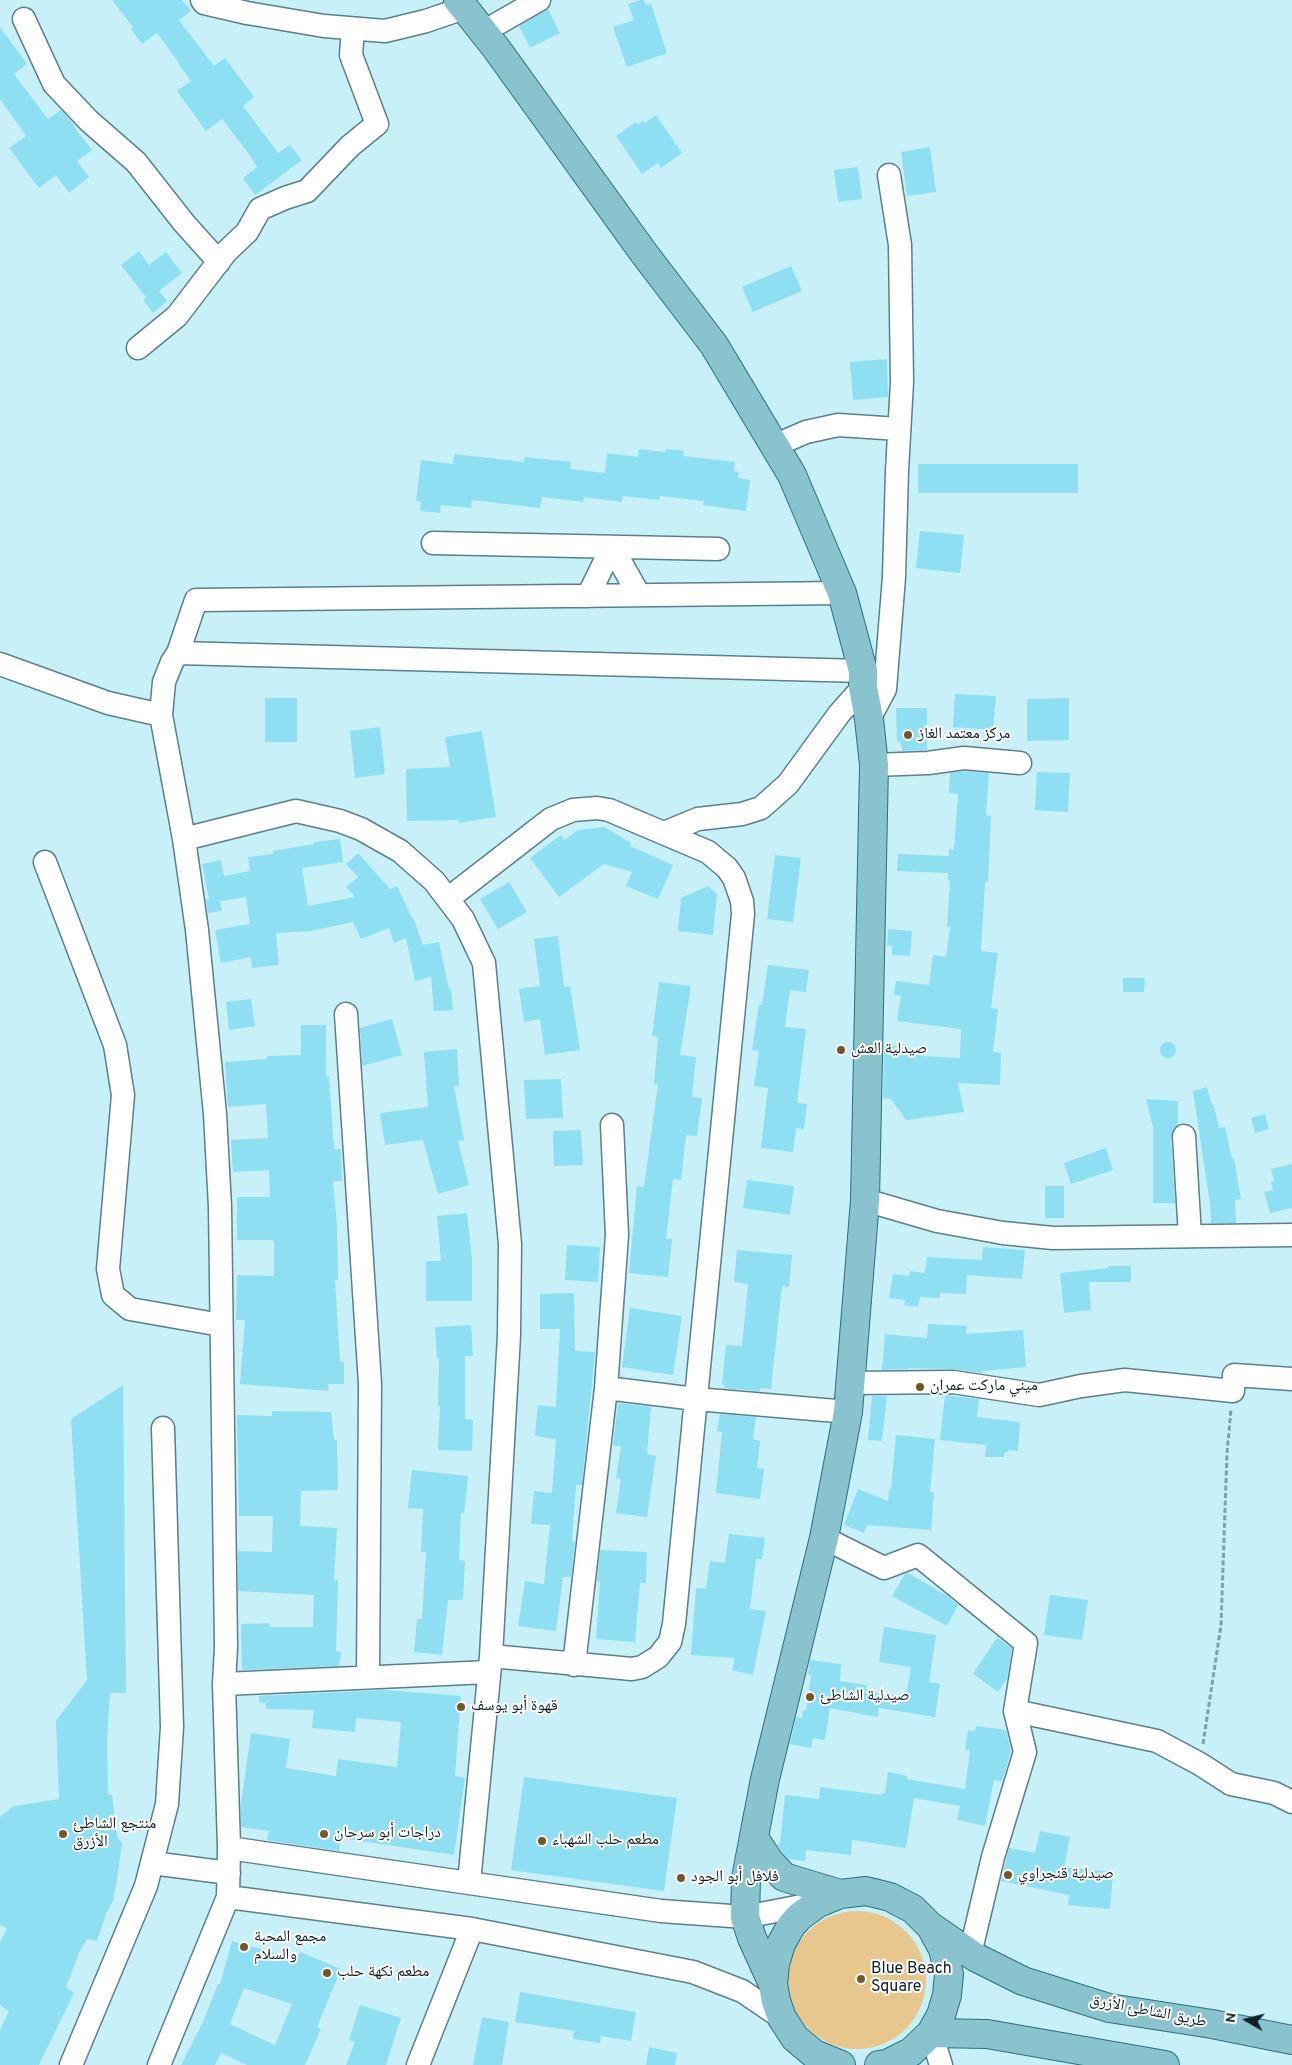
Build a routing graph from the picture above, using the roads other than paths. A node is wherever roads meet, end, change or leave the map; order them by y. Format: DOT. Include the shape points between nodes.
graph roads {
  1 [pos="202,0"];
  2 [pos="539,0"];
  3 [pos="461,4"];
  4 [pos="24,19"];
  5 [pos="353,29"];
  6 [pos="483,32"];
  7 [pos="890,175"];
  8 [pos="219,262"];
  9 [pos="138,348"];
  10 [pos="899,429"];
  11 [pos="774,446"];
  12 [pos="433,543"];
  13 [pos="612,547"];
  14 [pos="718,549"];
  15 [pos="842,593"];
  16 [pos="588,596"];
  17 [pos="639,596"];
  18 [pos="178,653"];
  19 [pos="0,664"];
  20 [pos="863,679"];
  21 [pos="161,714"];
  22 [pos="869,719"];
  23 [pos="1020,763"];
  24 [pos="874,765"];
  25 [pos="664,833"];
  26 [pos="184,839"];
  27 [pos="45,862"];
  28 [pos="449,898"];
  29 [pos="346,1014"];
  30 [pos="612,1125"];
  31 [pos="1184,1136"];
  32 [pos="865,1200"];
  33 [pos="1292,1235"];
  34 [pos="1190,1236"];
  35 [pos="221,1324"];
  36 [pos="1292,1379"];
  37 [pos="851,1383"];
  38 [pos="606,1388"];
  39 [pos="696,1399"];
  40 [pos="848,1412"];
  41 [pos="163,1428"];
  42 [pos="824,1538"];
  43 [pos="490,1664"];
  44 [pos="574,1665"];
  45 [pos="368,1677"];
  46 [pos="224,1684"];
  47 [pos="1015,1711"];
  48 [pos="1292,1802"];
  49 [pos="754,1838"];
  50 [pos="230,1848"];
  51 [pos="152,1863"];
  52 [pos="228,1873"];
  53 [pos="469,1882"];
  54 [pos="228,1897"];
  55 [pos="829,1898"];
  56 [pos="745,1917"];
  57 [pos="931,1927"];
  58 [pos="472,1929"];
  59 [pos="970,1954"];
  60 [pos="773,1984"];
  61 [pos="931,2033"];
  62 [pos="791,2040"];
  63 [pos="1292,2040"];
  64 [pos="71,2065"];
  65 [pos="159,2065"];
  66 [pos="418,2065"];
  67 [pos="841,2065"];
  68 [pos="879,2065"];
  69 [pos="941,2065"];
  70 [pos="1165,2065"];
  1 -- 5 [label="street" via="247,14"];
  2 -- 6 [label="street"];
  3 -- 5 [label="street" via="426,21 385,31"];
  3 -- 6 [label="main road"];
  4 -- 8 [label="street" via="54,84 89,121 136,162"];
  5 -- 8 [label="street" via="351,55 377,124 350,146 307,192 260,208 247,232"];
  6 -- 11 [label="main road" via="714,345"];
  7 -- 10 [label="street" via="900,245 902,382"];
  8 -- 9 [label="street" via="178,316"];
  10 -- 11 [label="street" via="838,425 806,432"];
  10 -- 22 [label="street" via="894,577 885,690"];
  11 -- 15 [label="main road" via="792,475"];
  12 -- 13 [label="street"];
  13 -- 14 [label="street"];
  13 -- 16 [label="street"];
  13 -- 17 [label="street"];
  15 -- 17 [label="street"];
  15 -- 20 [label="main road"];
  16 -- 17 [label="street"];
  16 -- 18 [label="street" via="196,600"];
  18 -- 20 [label="street"];
  18 -- 21 [label="street" via="164,682"];
  19 -- 21 [label="street" via="108,703"];
  20 -- 22 [label="main road"];
  20 -- 25 [label="street" via="788,784 761,808 742,814 698,819"];
  21 -- 26 [label="street"];
  22 -- 24 [label="main road"];
  23 -- 24 [label="street" via="964,758"];
  24 -- 32 [label="main road"];
  25 -- 28 [label="street" via="608,810 573,810 541,826"];
  25 -- 39 [label="street" via="708,852 727,868 739,889 743,914"];
  26 -- 28 [label="street" via="296,812 318,815 381,839 418,866"];
  26 -- 35 [label="street" via="206,1004 215,1114"];
  27 -- 35 [label="street" via="115,1045 122,1095 108,1269 113,1295 130,1309"];
  28 -- 43 [label="street" via="463,918 484,963 510,1244 509,1335"];
  29 -- 45 [label="street" via="370,1384"];
  30 -- 38 [label="street" via="617,1235"];
  31 -- 34 [label="street"];
  32 -- 34 [label="street" via="937,1221 1004,1233 1052,1238"];
  32 -- 37 [label="main road"];
  33 -- 34 [label="street"];
  35 -- 46 [label="street"];
  36 -- 37 [label="street" via="1234,1375 1233,1391 1126,1380 1039,1395 953,1382"];
  37 -- 40 [label="main road"];
  38 -- 39 [label="street"];
  38 -- 44 [label="street"];
  39 -- 40 [label="street"];
  39 -- 44 [label="street" via="670,1642 658,1658 642,1667"];
  40 -- 42 [label="main road"];
  41 -- 51 [label="street" via="172,1728 167,1804"];
  42 -- 47 [label="street" via="884,1568 918,1555 1026,1643"];
  42 -- 49 [label="main road" via="765,1779"];
  43 -- 44 [label="street"];
  43 -- 45 [label="street"];
  43 -- 53 [label="street"];
  45 -- 46 [label="street"];
  46 -- 50 [label="street"];
  47 -- 48 [label="street" via="1157,1742 1231,1784 1274,1793"];
  47 -- 59 [label="street" via="1025,1752 993,1857"];
  49 -- 55 [label="main road" via="784,1877"];
  49 -- 56 [label="main road" via="746,1878"];
  50 -- 52 [label="street"];
  50 -- 53 [label="street"];
  51 -- 52 [label="street"];
  51 -- 64 [label="street" via="146,1886"];
  52 -- 54 [label="street"];
  53 -- 56 [label="street" via="661,1912"];
  54 -- 58 [label="street"];
  54 -- 65 [label="street"];
  55 -- 56 [label="street"];
  55 -- 57 [label="main road" via="866,1891 890,1896 913,1909"];
  55 -- 60 [label="main road" via="791,1926 780,1944"];
  56 -- 60 [label="main road"];
  57 -- 59 [label="main road, طريق الشاطئ الأزرق"];
  57 -- 61 [label="main road" via="943,1949 949,1974 941,2015"];
  58 -- 62 [label="street" via="693,1972 742,1991"];
  58 -- 66 [label="street"];
  59 -- 63 [label="main road, طريق الشاطئ الأزرق" via="1023,1981 1109,2008"];
  60 -- 62 [label="main road"];
  61 -- 68 [label="main road" via="911,2052"];
  61 -- 69 [label="street"];
  61 -- 70 [label="main road" via="987,2034"];
  62 -- 67 [label="main road"];
}
